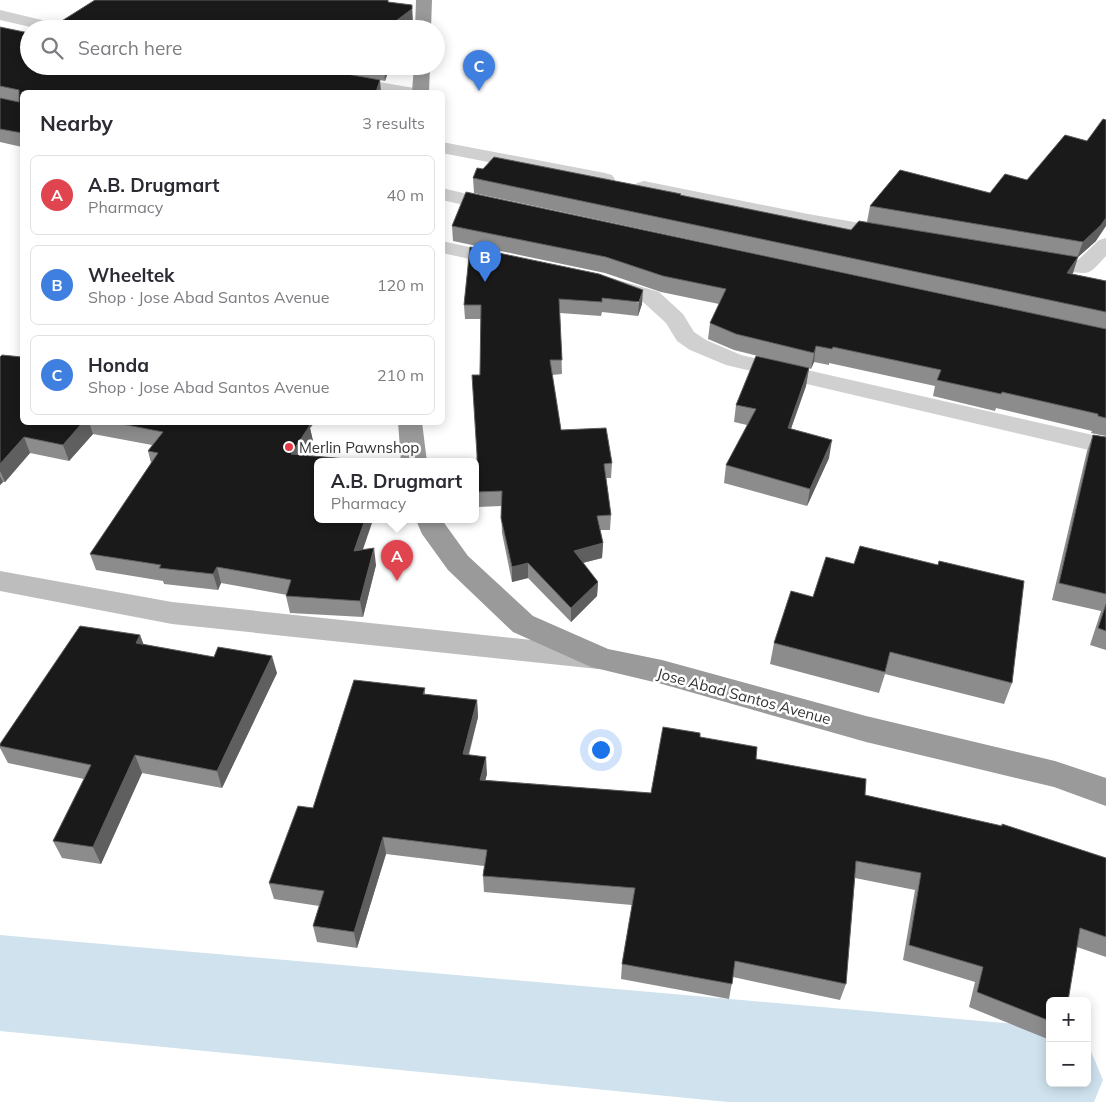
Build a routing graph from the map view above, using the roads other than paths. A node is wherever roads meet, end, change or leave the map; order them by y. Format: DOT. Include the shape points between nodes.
graph roads {
  1 [pos="424,6"];
  2 [pos="406,9"];
  3 [pos="0,15"];
  4 [pos="22,20"];
  5 [pos="423,20"];
  6 [pos="422,75"];
  7 [pos="333,78"];
  8 [pos="397,90"];
  9 [pos="421,90"];
  10 [pos="445,148"];
  11 [pos="445,195"];
  12 [pos="515,210"];
  13 [pos="906,237"];
  14 [pos="1106,244"];
  15 [pos="445,248"];
  16 [pos="1024,257"];
  17 [pos="528,265"];
  18 [pos="586,278"];
  19 [pos="410,425"];
  20 [pos="1106,446"];
  21 [pos="414,458"];
  22 [pos="430,523"];
  23 [pos="0,581"];
  24 [pos="602,659"];
  25 [pos="1106,792"];
  1 -- 2 [label="street"];
  1 -- 5 [label="highway"];
  3 -- 4 [label="street"];
  6 -- 9 [label="highway"];
  7 -- 8 [label="street"];
  10 -- 13 [label="street"];
  11 -- 12 [label="street"];
  14 -- 16 [label="street" via="1083,267"];
  15 -- 17 [label="street"];
  18 -- 20 [label="street" via="650,297 675,319 685,336 734,360"];
  19 -- 21 [label="highway"];
  22 -- 24 [label="highway, Jose Abad Santos Avenue" via="458,562 523,624"];
  23 -- 24 [label="main road" via="172,613"];
  24 -- 25 [label="highway, Jose Abad Santos Avenue" via="662,672 866,729 1055,774"];
}
